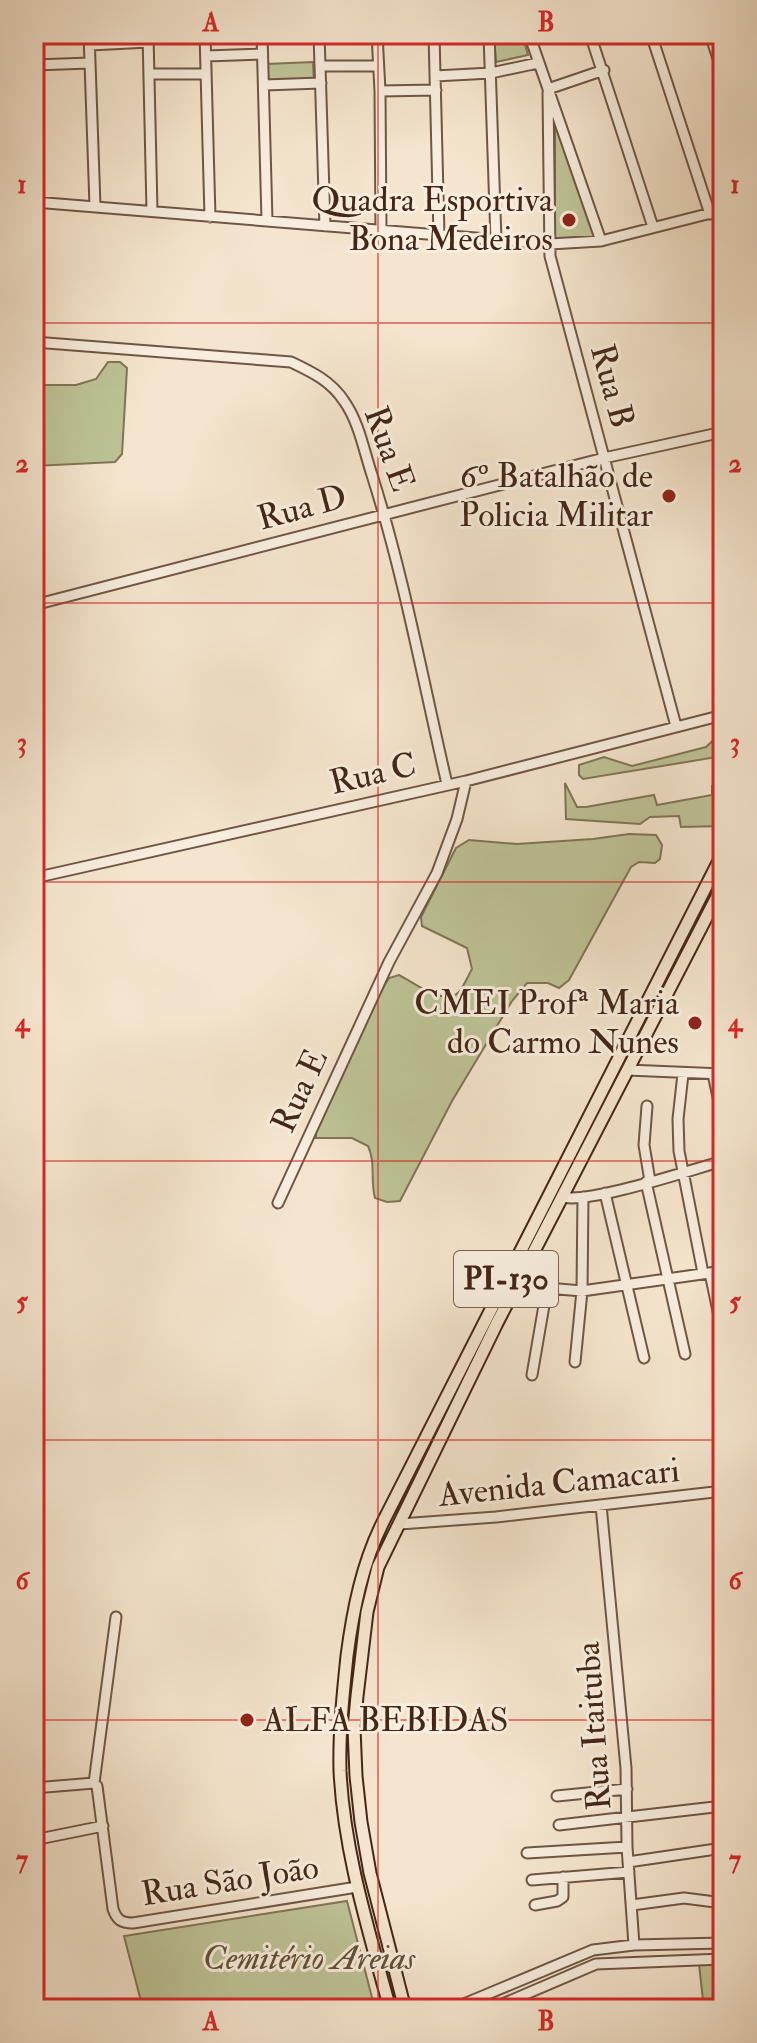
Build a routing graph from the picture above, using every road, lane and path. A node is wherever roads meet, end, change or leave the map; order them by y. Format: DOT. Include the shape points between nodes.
graph roads {
  1 [pos="89,34"];
  2 [pos="205,34"];
  3 [pos="262,34"];
  4 [pos="319,34"];
  5 [pos="377,34"];
  6 [pos="434,34"];
  7 [pos="489,34"];
  8 [pos="529,34"];
  9 [pos="590,34"];
  10 [pos="651,34"];
  11 [pos="710,34"];
  12 [pos="148,38"];
  13 [pos="90,45"];
  14 [pos="34,54"];
  15 [pos="262,54"];
  16 [pos="206,56"];
  17 [pos="90,63"];
  18 [pos="538,63"];
  19 [pos="34,65"];
  20 [pos="320,66"];
  21 [pos="378,66"];
  22 [pos="604,70"];
  23 [pos="491,73"];
  24 [pos="149,74"];
  25 [pos="206,74"];
  26 [pos="723,74"];
  27 [pos="435,76"];
  28 [pos="321,83"];
  29 [pos="264,85"];
  30 [pos="436,90"];
  31 [pos="380,91"];
  32 [pos="548,91"];
  33 [pos="36,202"];
  34 [pos="95,206"];
  35 [pos="723,210"];
  36 [pos="152,211"];
  37 [pos="710,214"];
  38 [pos="210,217"];
  39 [pos="267,221"];
  40 [pos="325,226"];
  41 [pos="653,227"];
  42 [pos="381,231"];
  43 [pos="439,236"];
  44 [pos="496,241"];
  45 [pos="601,241"];
  46 [pos="550,244"];
  47 [pos="34,342"];
  48 [pos="723,432"];
  49 [pos="604,458"];
  50 [pos="384,514"];
  51 [pos="34,605"];
  52 [pos="723,715"];
  53 [pos="676,726"];
  54 [pos="466,781"];
  55 [pos="447,784"];
  56 [pos="723,853"];
  57 [pos="34,878"];
  58 [pos="721,891"];
  59 [pos="629,1037"];
  60 [pos="641,1043"];
  61 [pos="627,1070"];
  62 [pos="683,1074"];
  63 [pos="718,1074"];
  64 [pos="647,1106"];
  65 [pos="723,1120"];
  66 [pos="723,1161"];
  67 [pos="683,1172"];
  68 [pos="648,1181"];
  69 [pos="551,1188"];
  70 [pos="605,1193"];
  71 [pos="562,1197"];
  72 [pos="583,1197"];
  73 [pos="278,1203"];
  74 [pos="522,1260"];
  75 [pos="723,1271"];
  76 [pos="706,1273"];
  77 [pos="668,1277"];
  78 [pos="519,1280"];
  79 [pos="627,1284"];
  80 [pos="547,1288"];
  81 [pos="582,1291"];
  82 [pos="723,1335"];
  83 [pos="685,1354"];
  84 [pos="644,1358"];
  85 [pos="575,1362"];
  86 [pos="532,1375"];
  87 [pos="415,1458"];
  88 [pos="430,1464"];
  89 [pos="723,1491"];
  90 [pos="601,1505"];
  91 [pos="383,1522"];
  92 [pos="398,1527"];
  93 [pos="116,1617"];
  94 [pos="343,1696"];
  95 [pos="357,1696"];
  96 [pos="89,1783"];
  97 [pos="34,1788"];
  98 [pos="627,1789"];
  99 [pos="557,1796"];
  100 [pos="723,1806"];
  101 [pos="627,1817"];
  102 [pos="559,1825"];
  103 [pos="103,1826"];
  104 [pos="34,1840"];
  105 [pos="627,1847"];
  106 [pos="723,1848"];
  107 [pos="527,1853"];
  108 [pos="628,1867"];
  109 [pos="563,1877"];
  110 [pos="532,1880"];
  111 [pos="357,1887"];
  112 [pos="723,1903"];
  113 [pos="535,1905"];
  114 [pos="632,1905"];
  115 [pos="723,1943"];
  116 [pos="683,1944"];
  117 [pos="634,1945"];
  118 [pos="684,1959"];
  119 [pos="723,1959"];
  120 [pos="510,2005"];
  121 [pos="390,2009"];
  122 [pos="405,2009"];
  123 [pos="452,2009"];
  124 [pos="491,2009"];
  1 -- 13 [label="street"];
  2 -- 16 [label="street"];
  3 -- 15 [label="street"];
  4 -- 20 [label="street"];
  5 -- 21 [label="street"];
  6 -- 27 [label="street"];
  7 -- 23 [label="street"];
  8 -- 18 [label="street"];
  9 -- 22 [label="street"];
  10 -- 37 [label="street"];
  11 -- 26 [label="street"];
  12 -- 13 [label="street"];
  12 -- 24 [label="street"];
  13 -- 17 [label="street"];
  14 -- 19 [label="street"];
  15 -- 16 [label="street"];
  15 -- 29 [label="street"];
  16 -- 25 [label="street"];
  17 -- 19 [label="street"];
  17 -- 34 [label="street"];
  18 -- 23 [label="street"];
  18 -- 32 [label="street"];
  19 -- 33 [label="street"];
  20 -- 21 [label="street"];
  20 -- 28 [label="street"];
  21 -- 31 [label="street"];
  22 -- 32 [label="street"];
  22 -- 41 [label="street"];
  23 -- 27 [label="street"];
  23 -- 44 [label="street"];
  24 -- 25 [label="street"];
  24 -- 36 [label="street"];
  25 -- 38 [label="street"];
  27 -- 30 [label="street"];
  28 -- 29 [label="street"];
  28 -- 40 [label="street"];
  29 -- 39 [label="street"];
  30 -- 31 [label="street"];
  30 -- 43 [label="street"];
  31 -- 42 [label="street"];
  32 -- 45 [label="street"];
  32 -- 46 [label="street, Rua B"];
  33 -- 34 [label="street"];
  34 -- 36 [label="street"];
  35 -- 37 [label="street"];
  36 -- 38 [label="street"];
  37 -- 41 [label="street"];
  38 -- 39 [label="street"];
  39 -- 40 [label="street"];
  40 -- 42 [label="street"];
  41 -- 45 [label="street"];
  42 -- 43 [label="street"];
  43 -- 44 [label="street"];
  44 -- 46 [label="street"];
  45 -- 46 [label="street"];
  46 -- 49 [label="street, Rua B"];
  47 -- 50 [label="street, Rua E" via="291,362 322,378 346,404"];
  48 -- 49 [label="street, Rua D"];
  49 -- 50 [label="street, Rua D"];
  49 -- 53 [label="street, Rua B"];
  50 -- 51 [label="street, Rua D"];
  50 -- 55 [label="street, Rua E"];
  52 -- 53 [label="street, Rua C"];
  53 -- 54 [label="street, Rua C"];
  54 -- 55 [label="street, Rua C"];
  54 -- 73 [label="street, Rua E" via="437,873 389,962"];
  55 -- 57 [label="street, Rua C"];
  56 -- 59 [label="main road, PI-130"];
  58 -- 60 [label="main road, PI-130"];
  59 -- 60 [label="main road"];
  59 -- 69 [label="main road, PI-130"];
  60 -- 61 [label="main road, PI-130"];
  61 -- 62 [label="street"];
  61 -- 71 [label="main road, PI-130"];
  62 -- 63 [label="street"];
  62 -- 67 [label="street" via="677,1132"];
  63 -- 65 [label="street"];
  64 -- 68 [label="street"];
  66 -- 67 [label="street"];
  67 -- 68 [label="street"];
  67 -- 76 [label="street"];
  68 -- 70 [label="street"];
  68 -- 77 [label="street"];
  69 -- 71 [label="main road"];
  69 -- 74 [label="main road, PI-130"];
  70 -- 72 [label="street"];
  70 -- 79 [label="street"];
  71 -- 72 [label="street"];
  71 -- 74 [label="main road, PI-130"];
  72 -- 81 [label="street"];
  74 -- 78 [label="main road, PI-130"];
  74 -- 87 [label="main road, PI-130"];
  75 -- 76 [label="street"];
  76 -- 77 [label="street"];
  76 -- 82 [label="street"];
  77 -- 79 [label="street"];
  77 -- 83 [label="street"];
  78 -- 80 [label="street"];
  78 -- 88 [label="main road, PI-130"];
  79 -- 81 [label="street"];
  79 -- 84 [label="street"];
  80 -- 81 [label="street"];
  80 -- 86 [label="street"];
  81 -- 85 [label="street"];
  87 -- 88 [label="main road"];
  87 -- 91 [label="main road, PI-130"];
  88 -- 92 [label="main road, PI-130"];
  89 -- 90 [label="street, Avenida Camacari"];
  90 -- 92 [label="street, Avenida Camacari"];
  90 -- 98 [label="street, Rua Itaituba"];
  91 -- 92 [label="main road" via="388,1529"];
  91 -- 94 [label="main road, PI-130" via="358,1593"];
  92 -- 95 [label="main road, PI-130" via="375,1576"];
  93 -- 96 [label="street, Rua São João"];
  94 -- 95 [label="main road"];
  94 -- 111 [label="main road, PI-130" via="341,1772"];
  95 -- 122 [label="main road, PI-130" via="354,1728 361,1822"];
  96 -- 97 [label="street"];
  96 -- 103 [label="street, Rua São João" via="98,1788"];
  98 -- 99 [label="street"];
  98 -- 101 [label="street, Rua Itaituba"];
  100 -- 101 [label="street"];
  101 -- 102 [label="street"];
  101 -- 105 [label="street, Rua Itaituba"];
  103 -- 104 [label="street"];
  103 -- 111 [label="street, Rua São João" via="113,1909 125,1923"];
  105 -- 107 [label="street"];
  105 -- 108 [label="street, Rua Itaituba"];
  106 -- 108 [label="street"];
  108 -- 109 [label="street"];
  108 -- 114 [label="street, Rua Itaituba"];
  109 -- 110 [label="street"];
  109 -- 113 [label="street" via="563,1897"];
  111 -- 121 [label="main road, PI-130"];
  112 -- 114 [label="street" via="684,1898"];
  114 -- 117 [label="street, Rua Itaituba"];
  115 -- 116 [label="street"];
  116 -- 117 [label="street"];
  116 -- 118 [label="street"];
  117 -- 123 [label="street" via="576,1956"];
  118 -- 119 [label="street"];
  118 -- 120 [label="street" via="596,1964"];
  120 -- 124 [label="street"];
}
